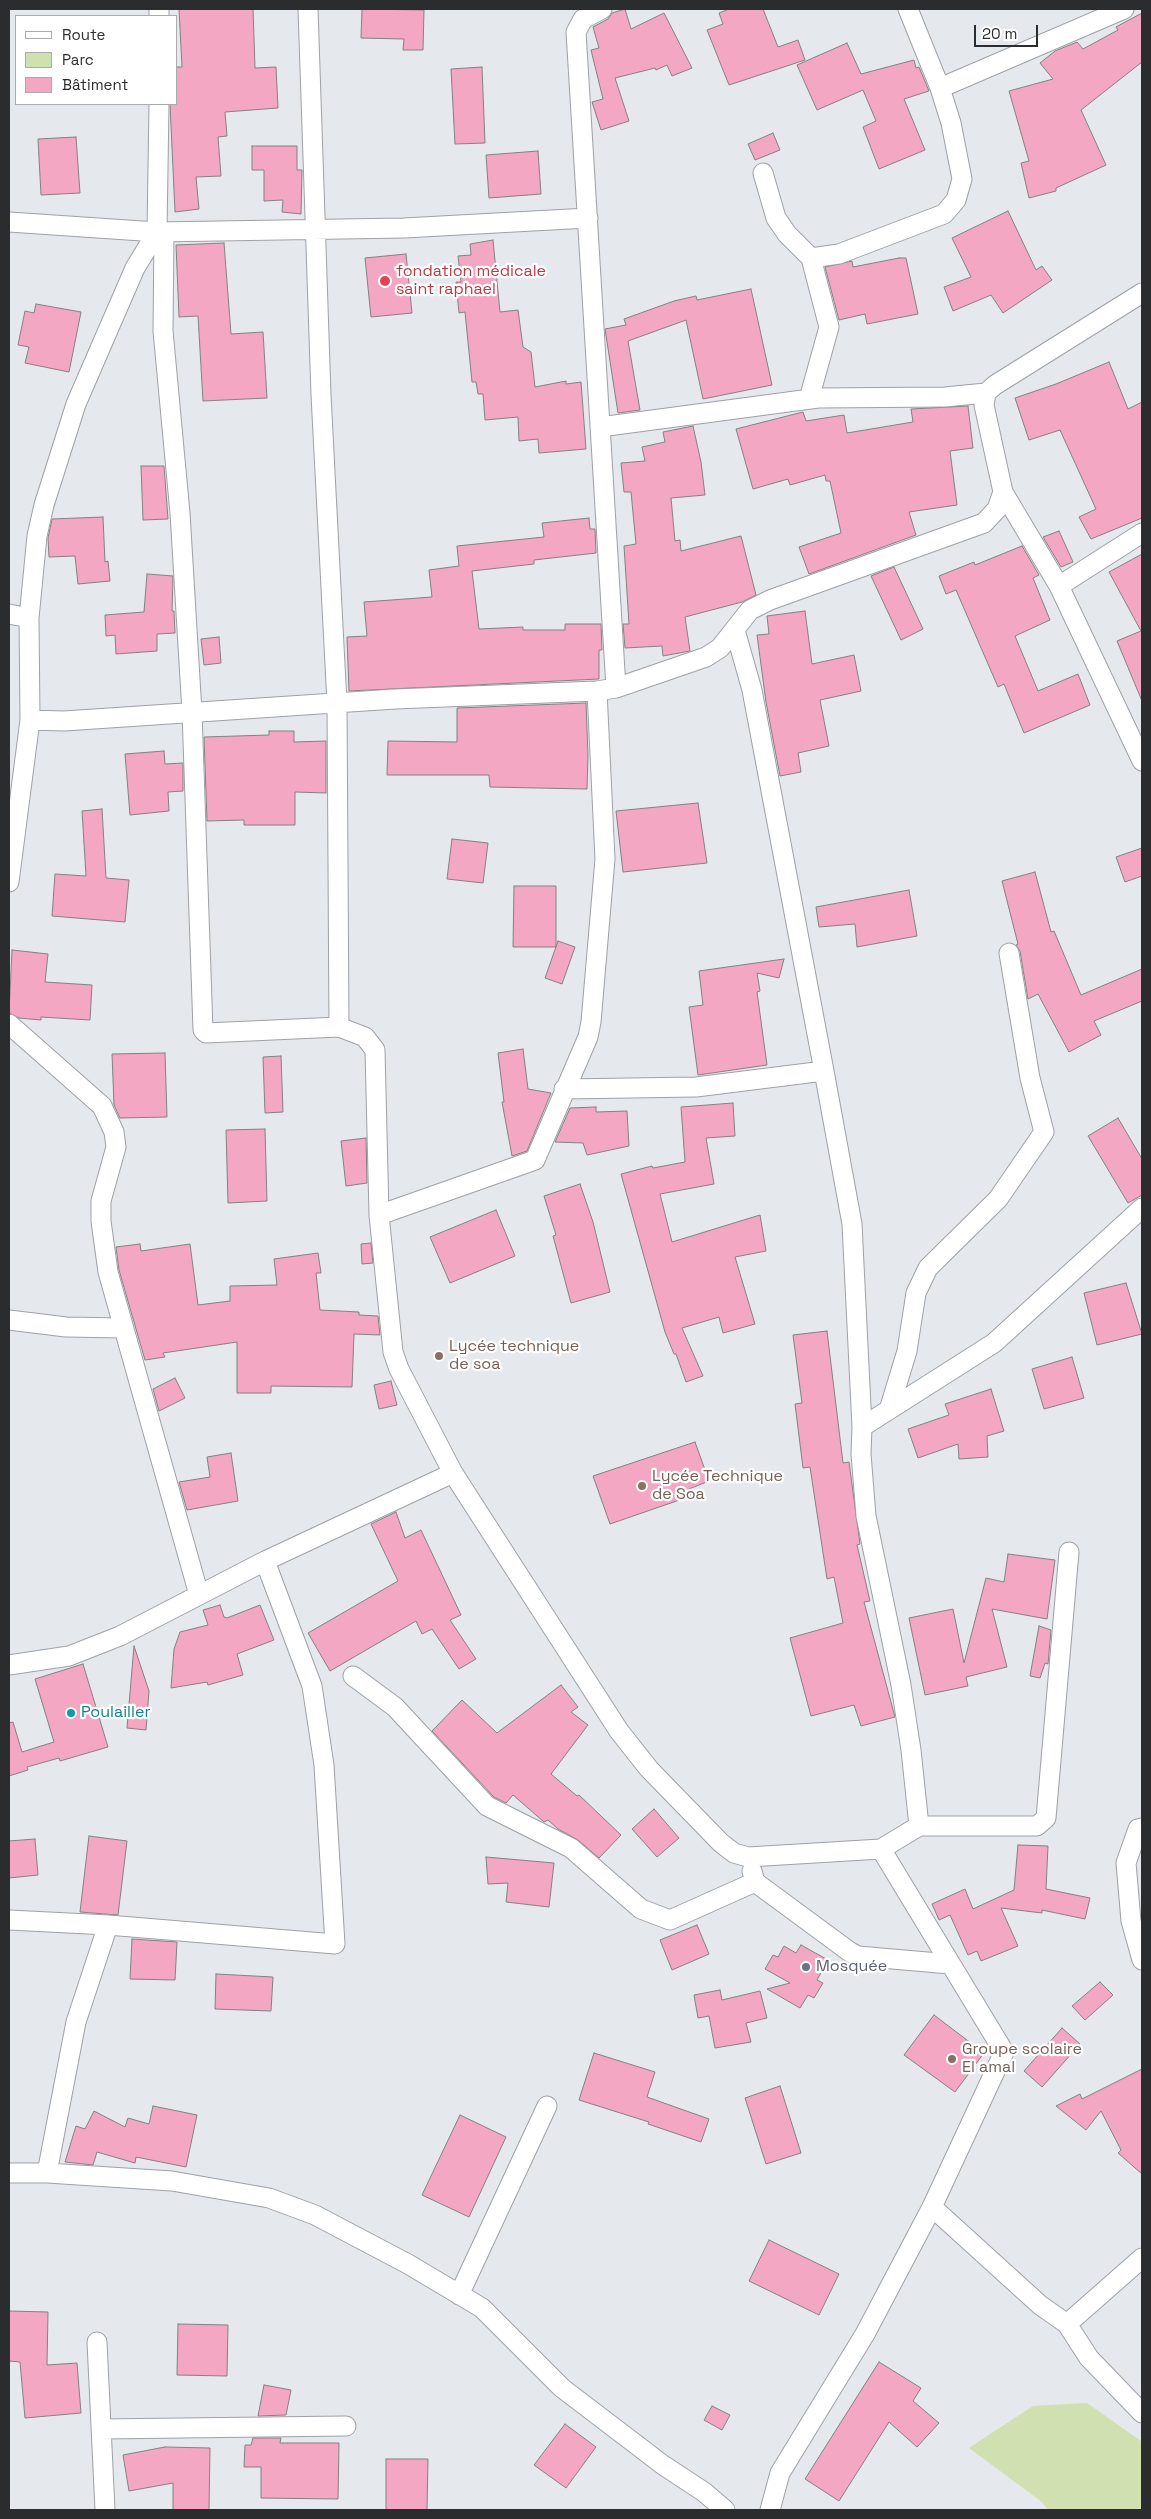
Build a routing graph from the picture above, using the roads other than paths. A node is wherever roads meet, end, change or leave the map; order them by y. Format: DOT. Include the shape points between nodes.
graph roads {
  1 [pos="308,9"];
  2 [pos="602,9"];
  3 [pos="908,9"];
  4 [pos="1124,9"];
  5 [pos="940,88"];
  6 [pos="159,105"];
  7 [pos="762,173"];
  8 [pos="588,218"];
  9 [pos="9,222"];
  10 [pos="314,231"];
  11 [pos="161,232"];
  12 [pos="811,258"];
  13 [pos="1142,293"];
  14 [pos="986,393"];
  15 [pos="809,400"];
  16 [pos="600,427"];
  17 [pos="1002,492"];
  18 [pos="1142,534"];
  19 [pos="1059,586"];
  20 [pos="9,614"];
  21 [pos="29,618"];
  22 [pos="735,630"];
  23 [pos="616,688"];
  24 [pos="597,691"];
  25 [pos="337,703"];
  26 [pos="192,712"];
  27 [pos="30,720"];
  28 [pos="1142,761"];
  29 [pos="9,882"];
  30 [pos="1010,953"];
  31 [pos="9,1024"];
  32 [pos="339,1026"];
  33 [pos="824,1071"];
  34 [pos="564,1089"];
  35 [pos="1142,1208"];
  36 [pos="379,1216"];
  37 [pos="9,1320"];
  38 [pos="122,1328"];
  39 [pos="889,1410"];
  40 [pos="862,1427"];
  41 [pos="453,1473"];
  42 [pos="1070,1552"];
  43 [pos="265,1561"];
  44 [pos="199,1595"];
  45 [pos="9,1665"];
  46 [pos="353,1676"];
  47 [pos="919,1826"];
  48 [pos="1142,1828"];
  49 [pos="881,1849"];
  50 [pos="748,1857"];
  51 [pos="755,1882"];
  52 [pos="9,1920"];
  53 [pos="108,1925"];
  54 [pos="1142,1960"];
  55 [pos="950,1964"];
  56 [pos="547,2106"];
  57 [pos="9,2173"];
  58 [pos="46,2173"];
  59 [pos="932,2207"];
  60 [pos="1142,2258"];
  61 [pos="459,2295"];
  62 [pos="1067,2324"];
  63 [pos="97,2342"];
  64 [pos="1142,2414"];
  65 [pos="346,2426"];
  66 [pos="101,2429"];
  67 [pos="105,2510"];
  68 [pos="725,2510"];
  69 [pos="770,2510"];
  1 -- 10 [label="street"];
  2 -- 8 [label="street" via="583,19 576,32"];
  3 -- 5 [label="street"];
  4 -- 5 [label="street"];
  5 -- 12 [label="street" via="962,179 956,200 944,214 838,254"];
  6 -- 11 [label="street"];
  7 -- 12 [label="street" via="776,218"];
  8 -- 10 [label="street"];
  8 -- 16 [label="street"];
  9 -- 11 [label="street"];
  10 -- 11 [label="street"];
  10 -- 25 [label="street"];
  11 -- 21 [label="street" via="135,268 76,404 37,536"];
  11 -- 26 [label="street" via="163,331 180,513"];
  12 -- 15 [label="street" via="829,326"];
  13 -- 14 [label="street"];
  14 -- 15 [label="street"];
  14 -- 17 [label="street" via="984,405"];
  15 -- 16 [label="street"];
  16 -- 23 [label="street"];
  17 -- 19 [label="street"];
  17 -- 22 [label="street" via="997,509 984,523 770,600 750,610"];
  18 -- 19 [label="street"];
  19 -- 28 [label="street"];
  20 -- 21 [label="street"];
  21 -- 27 [label="street"];
  22 -- 23 [label="street" via="720,648 706,657"];
  22 -- 33 [label="street" via="752,690"];
  23 -- 24 [label="street"];
  24 -- 25 [label="street"];
  24 -- 34 [label="street" via="605,859 596,973 588,1037"];
  25 -- 26 [label="street"];
  25 -- 32 [label="street"];
  26 -- 27 [label="street" via="64,722"];
  26 -- 32 [label="street" via="204,1032"];
  27 -- 29 [label="street"];
  30 -- 39 [label="street" via="1030,1078 1044,1132 998,1199 928,1268 916,1293 907,1351"];
  31 -- 38 [label="street" via="102,1106 114,1132 116,1147 101,1202 101,1221 108,1272"];
  32 -- 36 [label="street" via="365,1037 375,1050"];
  33 -- 34 [label="street" via="696,1087"];
  33 -- 40 [label="street" via="852,1224"];
  34 -- 36 [label="street" via="535,1160"];
  35 -- 39 [label="street" via="994,1343"];
  36 -- 41 [label="street" via="393,1352"];
  37 -- 38 [label="street" via="66,1328"];
  38 -- 44 [label="street"];
  39 -- 40 [label="street"];
  40 -- 47 [label="street" via="866,1516 901,1685 912,1750"];
  41 -- 43 [label="street"];
  41 -- 50 [label="street" via="618,1731 720,1844 734,1854"];
  42 -- 47 [label="street" via="1046,1818 1037,1826"];
  43 -- 44 [label="street"];
  43 -- 53 [label="street" via="312,1686 324,1765 335,1944"];
  44 -- 45 [label="street" via="120,1636 69,1656"];
  46 -- 51 [label="street" via="395,1707 486,1806 571,1848 641,1909 670,1920"];
  47 -- 49 [label="street"];
  48 -- 54 [label="street" via="1138,1829 1126,1863 1131,1921"];
  49 -- 50 [label="street"];
  49 -- 55 [label="street"];
  50 -- 51 [label="street"];
  51 -- 55 [label="street" via="858,1956"];
  52 -- 53 [label="street"];
  53 -- 58 [label="street" via="76,2022"];
  55 -- 59 [label="street" via="1004,2052"];
  56 -- 61 [label="street"];
  57 -- 58 [label="street"];
  58 -- 61 [label="street" via="172,2181 270,2198 315,2215"];
  59 -- 62 [label="street" via="1040,2304"];
  59 -- 69 [label="street" via="865,2334 780,2473"];
  60 -- 62 [label="street"];
  61 -- 68 [label="street" via="482,2308 562,2388"];
  62 -- 64 [label="street" via="1089,2358"];
  63 -- 66 [label="street"];
  65 -- 66 [label="street"];
  66 -- 67 [label="street"];
}
